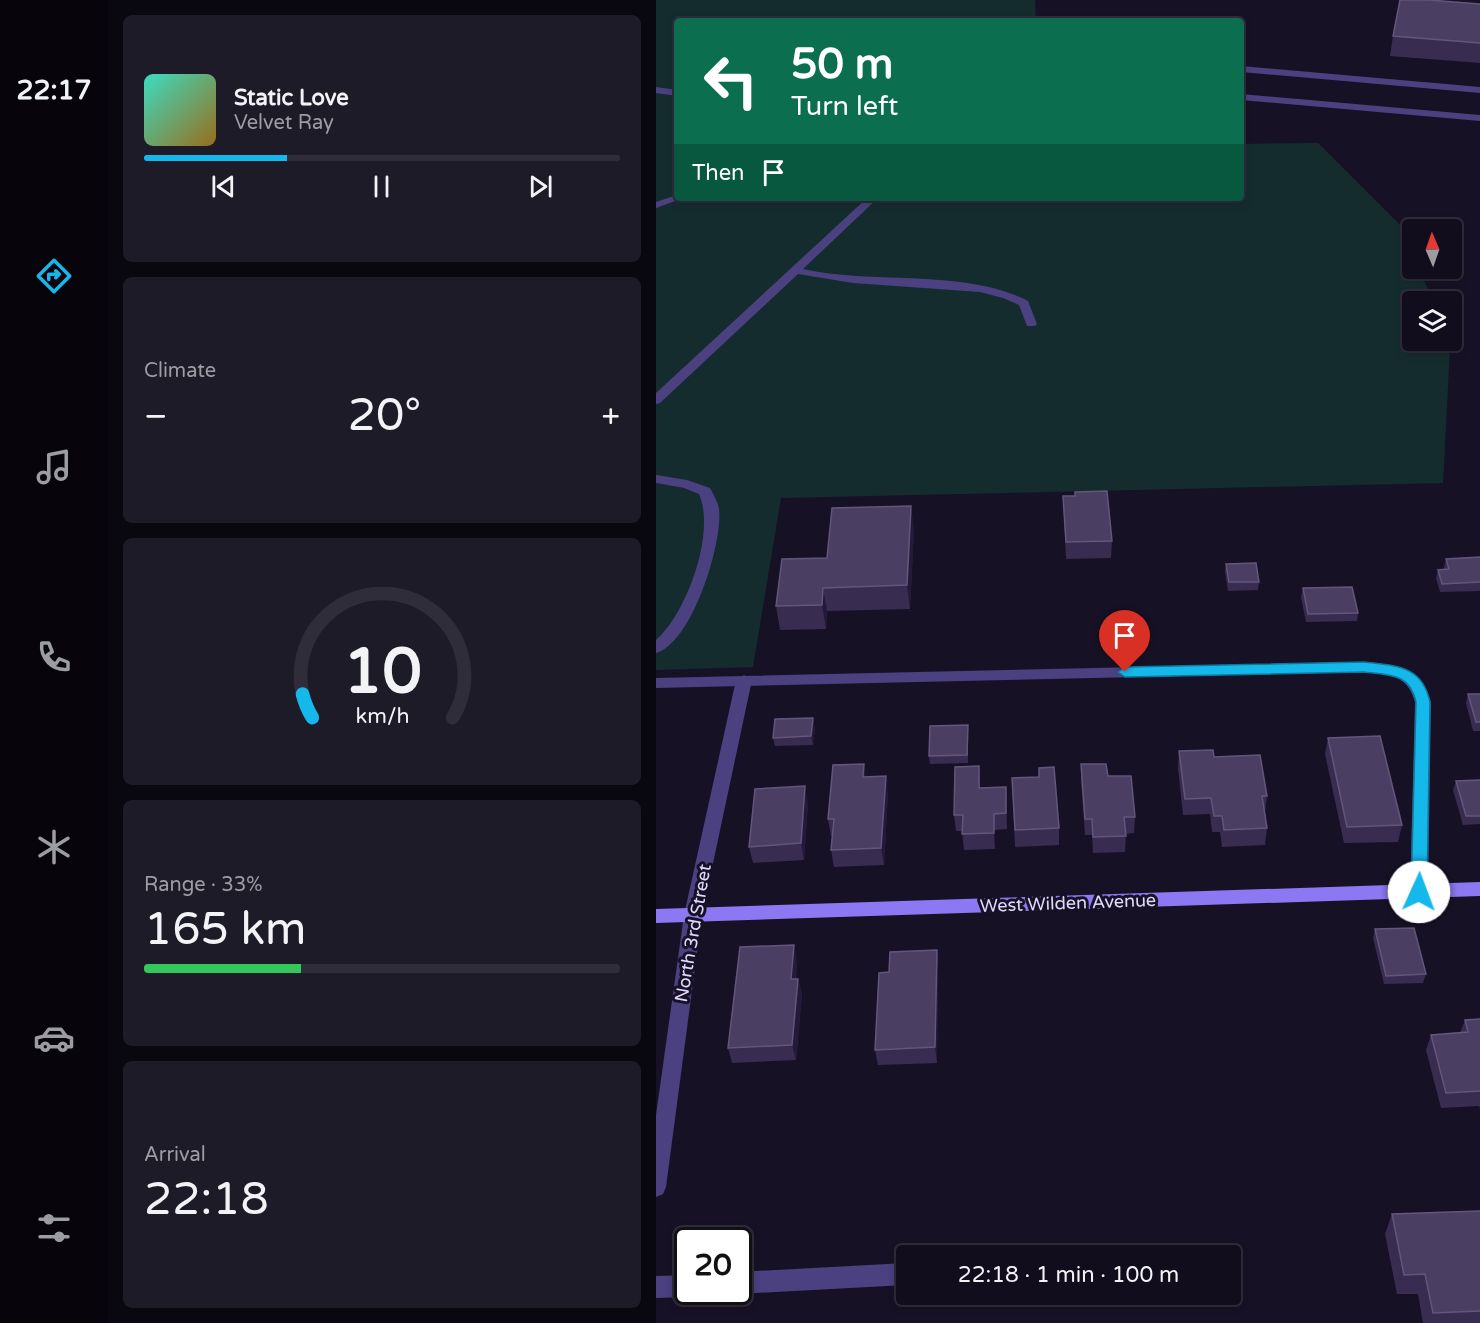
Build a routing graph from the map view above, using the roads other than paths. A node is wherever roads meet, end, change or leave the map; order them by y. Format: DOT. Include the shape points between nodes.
graph roads {
  1 [pos="1244,69"];
  2 [pos="656,90"];
  3 [pos="1481,90"];
  4 [pos="674,93"];
  5 [pos="1244,97"];
  6 [pos="1481,118"];
  7 [pos="674,200"];
  8 [pos="870,201"];
  9 [pos="656,205"];
  10 [pos="795,270"];
  11 [pos="1031,324"];
  12 [pos="656,400"];
  13 [pos="656,479"];
  14 [pos="656,648"];
  15 [pos="744,681"];
  16 [pos="656,683"];
  17 [pos="1481,889"];
  18 [pos="1419,892"];
  19 [pos="693,915"];
  20 [pos="656,916"];
  21 [pos="656,1187"];
  22 [pos="896,1275"];
  23 [pos="752,1282"];
  24 [pos="674,1286"];
  25 [pos="656,1287"];
  1 -- 3 [label="street"];
  2 -- 4 [label="street"];
  5 -- 6 [label="street"];
  7 -- 9 [label="street"];
  8 -- 10 [label="street"];
  10 -- 11 [label="street" via="830,277 935,284 1007,294 1024,303"];
  10 -- 12 [label="street"];
  13 -- 14 [label="street" via="705,491 712,507 711,530 693,596 667,641"];
  15 -- 16 [label="street"];
  15 -- 18 [label="street" via="1364,667 1395,670 1414,679 1423,702"];
  15 -- 19 [label="street, North 3rd Street"];
  17 -- 18 [label="street, West Wilden Avenue"];
  18 -- 19 [label="street, West Wilden Avenue"];
  19 -- 20 [label="street, West Wilden Avenue"];
  19 -- 21 [label="street, North 3rd Street"];
  22 -- 23 [label="street"];
  24 -- 25 [label="street"];
}
